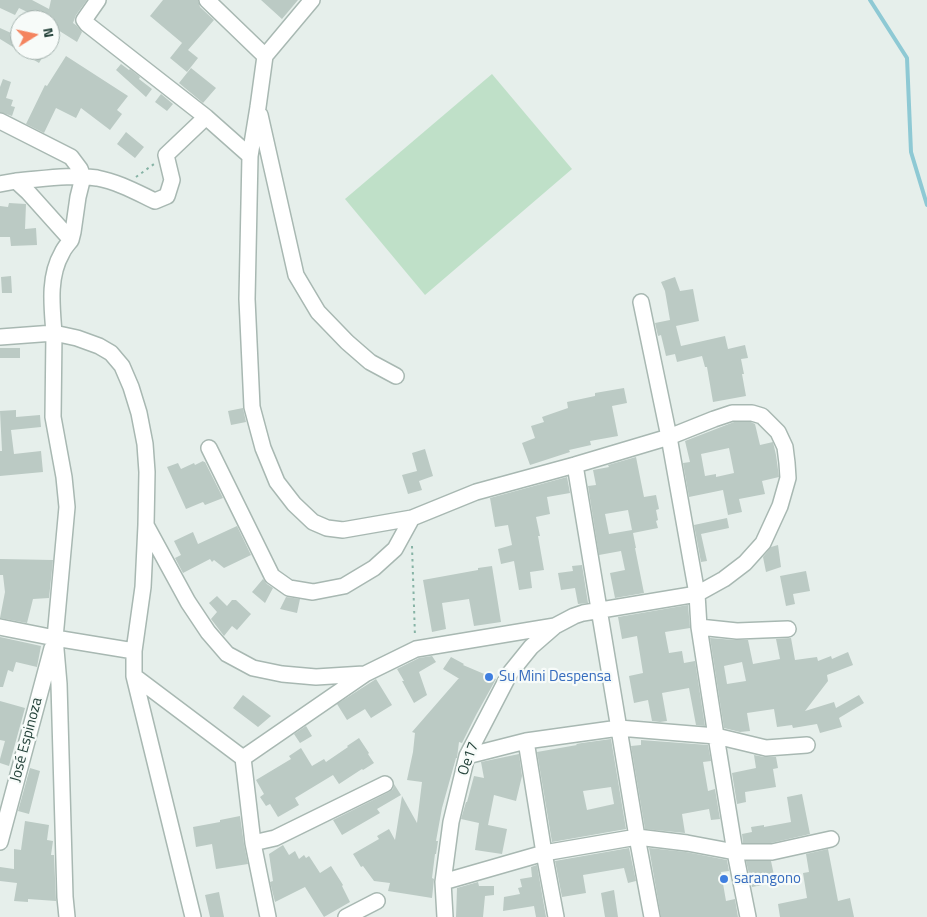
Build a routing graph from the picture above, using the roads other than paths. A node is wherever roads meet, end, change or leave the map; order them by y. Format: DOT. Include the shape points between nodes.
graph roads {
  1 [pos="98,0"];
  2 [pos="207,0"];
  3 [pos="312,0"];
  4 [pos="265,56"];
  5 [pos="258,107"];
  6 [pos="206,117"];
  7 [pos="0,121"];
  8 [pos="250,156"];
  9 [pos="83,177"];
  10 [pos="16,181"];
  11 [pos="0,184"];
  12 [pos="71,240"];
  13 [pos="641,302"];
  14 [pos="54,333"];
  15 [pos="0,336"];
  16 [pos="396,376"];
  17 [pos="668,437"];
  18 [pos="209,448"];
  19 [pos="575,465"];
  20 [pos="412,518"];
  21 [pos="146,525"];
  22 [pos="697,594"];
  23 [pos="599,610"];
  24 [pos="555,626"];
  25 [pos="0,627"];
  26 [pos="699,627"];
  27 [pos="788,629"];
  28 [pos="55,638"];
  29 [pos="134,651"];
  30 [pos="365,674"];
  31 [pos="134,676"];
  32 [pos="619,728"];
  33 [pos="716,736"];
  34 [pos="526,740"];
  35 [pos="807,745"];
  36 [pos="467,756"];
  37 [pos="243,758"];
  38 [pos="385,784"];
  39 [pos="637,837"];
  40 [pos="830,839"];
  41 [pos="0,842"];
  42 [pos="253,843"];
  43 [pos="735,852"];
  44 [pos="544,853"];
  45 [pos="443,882"];
  46 [pos="377,902"];
  47 [pos="67,917"];
  48 [pos="193,917"];
  49 [pos="268,917"];
  50 [pos="346,917"];
  51 [pos="445,917"];
  52 [pos="556,917"];
  53 [pos="652,917"];
  54 [pos="748,917"];
  1 -- 6 [label="street" via="84,20 87,24"];
  2 -- 4 [label="street"];
  3 -- 4 [label="street"];
  4 -- 5 [label="street"];
  5 -- 8 [label="street"];
  5 -- 16 [label="street" via="296,275 318,312 347,342 370,362"];
  6 -- 8 [label="street"];
  6 -- 9 [label="street" via="166,155 172,180 168,196 155,201 124,186"];
  7 -- 9 [label="street" via="70,157"];
  8 -- 20 [label="street" via="247,299 252,407 263,448 277,482 313,522 327,528 343,530"];
  9 -- 10 [label="street"];
  9 -- 12 [label="street"];
  10 -- 11 [label="street"];
  10 -- 12 [label="street"];
  12 -- 14 [label="street" via="55,269"];
  13 -- 17 [label="street"];
  14 -- 15 [label="street"];
  14 -- 21 [label="street" via="99,346 111,353 122,366 139,413 145,444"];
  14 -- 28 [label="street" via="53,417 66,506"];
  17 -- 19 [label="street"];
  17 -- 22 [label="street"];
  17 -- 22 [label="street" via="732,413 752,413 767,420 785,447 788,478 763,544 724,579"];
  18 -- 20 [label="street" via="272,576 290,588 313,592 344,586 374,568 395,549"];
  19 -- 20 [label="street" via="476,492"];
  19 -- 23 [label="street"];
  21 -- 29 [label="street" via="143,587"];
  21 -- 30 [label="street" via="188,602 227,654 253,668 282,674 316,678"];
  22 -- 23 [label="street"];
  22 -- 26 [label="street"];
  23 -- 24 [label="street" via="574,616"];
  23 -- 32 [label="street"];
  24 -- 30 [label="street" via="416,649"];
  24 -- 36 [label="street, Oe17" via="531,646 510,673"];
  25 -- 28 [label="street"];
  26 -- 27 [label="street" via="737,631"];
  26 -- 33 [label="street"];
  28 -- 29 [label="street"];
  28 -- 41 [label="street, José Espinoza"];
  28 -- 47 [label="street" via="60,684"];
  29 -- 31 [label="street"];
  30 -- 37 [label="street"];
  31 -- 37 [label="street"];
  31 -- 48 [label="street"];
  32 -- 33 [label="street"];
  32 -- 34 [label="street"];
  32 -- 39 [label="street"];
  33 -- 35 [label="street" via="766,748"];
  33 -- 43 [label="street"];
  34 -- 36 [label="street"];
  34 -- 44 [label="street"];
  36 -- 45 [label="street, Oe17" via="451,822"];
  37 -- 42 [label="street"];
  38 -- 42 [label="street" via="275,838"];
  39 -- 43 [label="street"];
  39 -- 44 [label="street"];
  39 -- 53 [label="street"];
  40 -- 43 [label="street" via="772,852"];
  42 -- 49 [label="street"];
  43 -- 54 [label="street"];
  44 -- 45 [label="street"];
  44 -- 52 [label="street"];
  45 -- 51 [label="street, Oe17"];
  46 -- 50 [label="street"];
}
